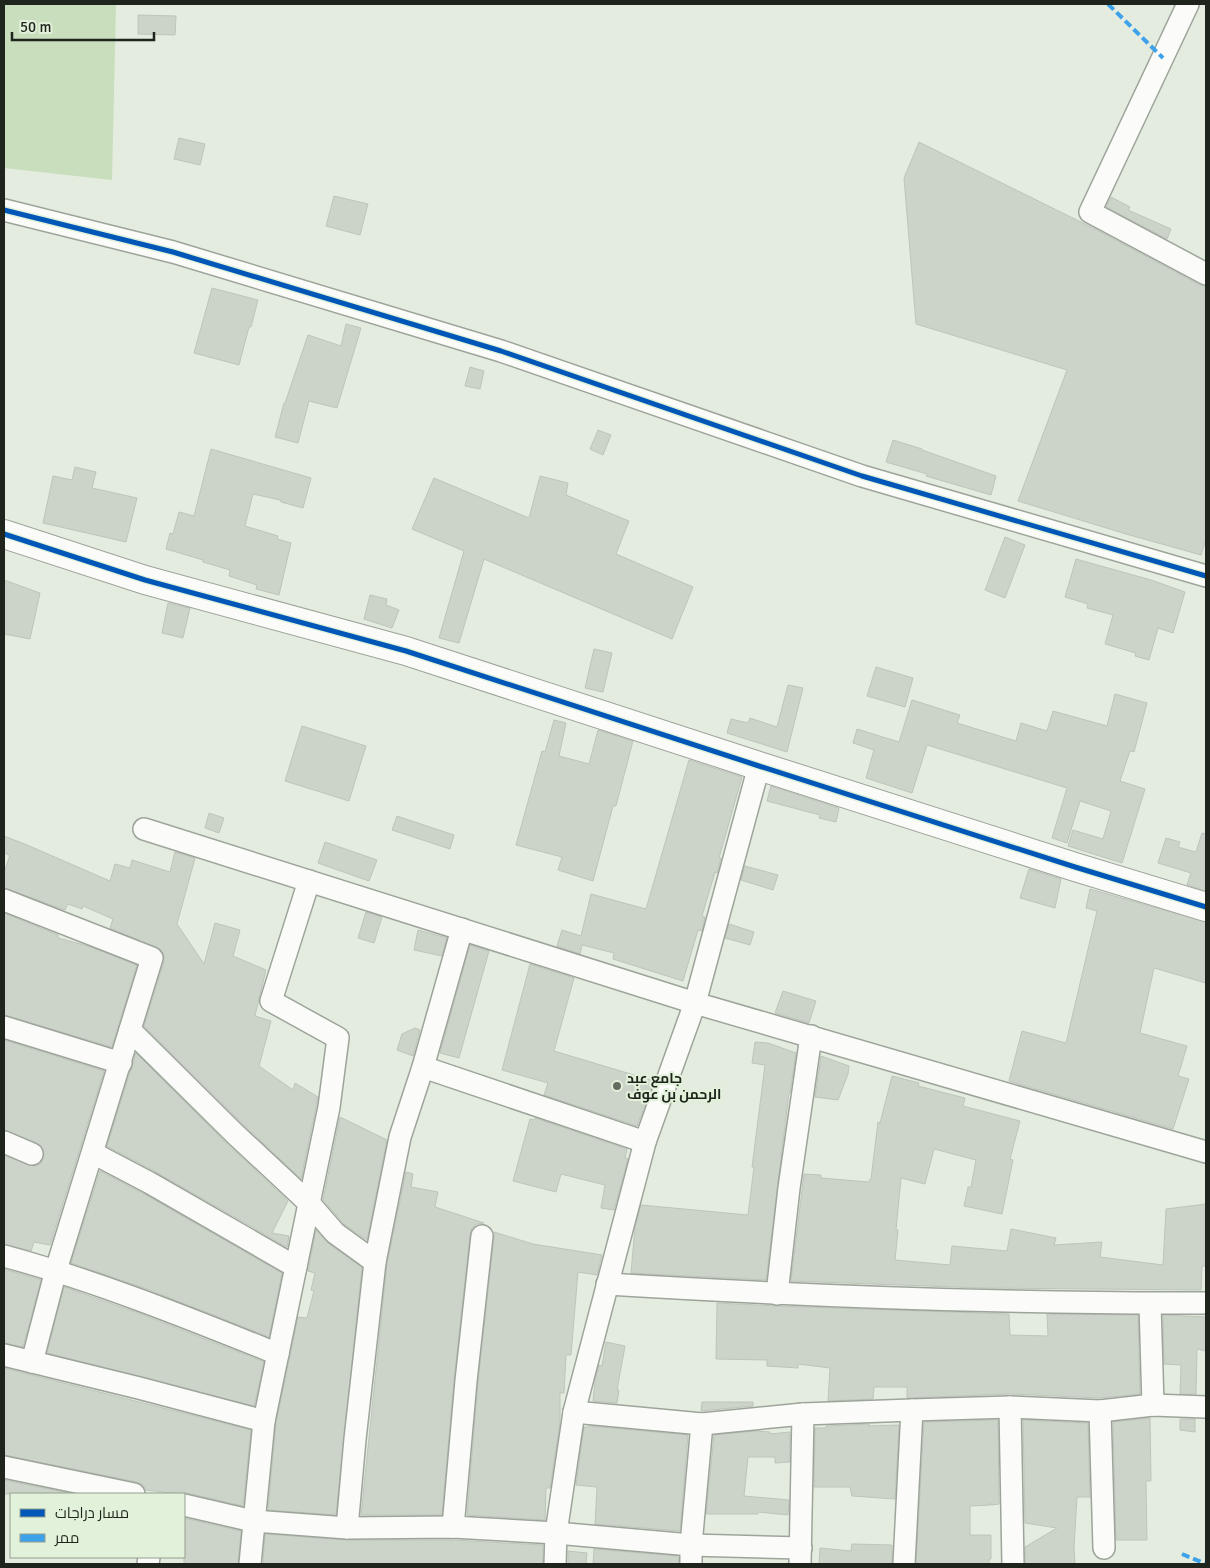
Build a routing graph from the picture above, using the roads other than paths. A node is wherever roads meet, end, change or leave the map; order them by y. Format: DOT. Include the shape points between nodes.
graph roads {
  1 [pos="1188,4"];
  2 [pos="4,210"];
  3 [pos="1206,274"];
  4 [pos="4,534"];
  5 [pos="1206,576"];
  6 [pos="759,766"];
  7 [pos="144,829"];
  8 [pos="309,881"];
  9 [pos="4,900"];
  10 [pos="1206,907"];
  11 [pos="462,929"];
  12 [pos="695,1003"];
  13 [pos="4,1028"];
  14 [pos="130,1030"];
  15 [pos="811,1036"];
  16 [pos="120,1063"];
  17 [pos="423,1068"];
  18 [pos="4,1142"];
  19 [pos="645,1142"];
  20 [pos="1206,1152"];
  21 [pos="32,1154"];
  22 [pos="93,1154"];
  23 [pos="309,1203"];
  24 [pos="482,1236"];
  25 [pos="4,1256"];
  26 [pos="375,1262"];
  27 [pos="296,1267"];
  28 [pos="56,1270"];
  29 [pos="607,1284"];
  30 [pos="777,1294"];
  31 [pos="1206,1303"];
  32 [pos="1150,1304"];
  33 [pos="278,1354"];
  34 [pos="4,1355"];
  35 [pos="32,1362"];
  36 [pos="1153,1405"];
  37 [pos="1010,1407"];
  38 [pos="1206,1407"];
  39 [pos="912,1410"];
  40 [pos="1100,1411"];
  41 [pos="574,1412"];
  42 [pos="803,1414"];
  43 [pos="264,1421"];
  44 [pos="702,1424"];
  45 [pos="4,1466"];
  46 [pos="129,1493"];
  47 [pos="185,1505"];
  48 [pos="254,1521"];
  49 [pos="453,1527"];
  50 [pos="347,1528"];
  51 [pos="556,1533"];
  52 [pos="1104,1548"];
  53 [pos="691,1554"];
  54 [pos="800,1556"];
  55 [pos="250,1564"];
  56 [pos="556,1564"];
  57 [pos="904,1564"];
  58 [pos="1013,1564"];
  1 -- 3 [label="street" via="1090,212"];
  2 -- 5 [label="street" via="173,252 501,351 862,476"];
  4 -- 6 [label="street" via="144,580 406,651"];
  6 -- 10 [label="street"];
  6 -- 12 [label="street"];
  7 -- 8 [label="street"];
  8 -- 11 [label="street"];
  8 -- 23 [label="street" via="271,1001 338,1038 329,1107"];
  9 -- 14 [label="street" via="152,958"];
  11 -- 12 [label="street"];
  11 -- 17 [label="street"];
  12 -- 15 [label="street"];
  12 -- 19 [label="street"];
  13 -- 16 [label="street"];
  14 -- 16 [label="street"];
  14 -- 23 [label="street"];
  15 -- 20 [label="street"];
  15 -- 30 [label="street"];
  16 -- 22 [label="street"];
  17 -- 19 [label="street"];
  17 -- 26 [label="street" via="400,1137"];
  18 -- 21 [label="street"];
  19 -- 29 [label="street"];
  22 -- 27 [label="street"];
  22 -- 28 [label="street"];
  23 -- 26 [label="street" via="335,1233"];
  23 -- 27 [label="street"];
  24 -- 49 [label="street"];
  25 -- 28 [label="street"];
  26 -- 50 [label="street"];
  27 -- 33 [label="street"];
  28 -- 33 [label="street"];
  28 -- 35 [label="street"];
  29 -- 30 [label="street"];
  29 -- 41 [label="street"];
  30 -- 32 [label="street"];
  31 -- 32 [label="street"];
  32 -- 36 [label="street"];
  33 -- 43 [label="street"];
  34 -- 35 [label="street"];
  35 -- 43 [label="street"];
  36 -- 38 [label="street"];
  36 -- 40 [label="street"];
  37 -- 39 [label="street"];
  37 -- 40 [label="street"];
  37 -- 58 [label="street"];
  39 -- 42 [label="street"];
  39 -- 57 [label="street"];
  40 -- 52 [label="street"];
  41 -- 44 [label="street"];
  41 -- 51 [label="street"];
  42 -- 44 [label="street"];
  42 -- 54 [label="street"];
  43 -- 48 [label="street"];
  44 -- 53 [label="street"];
  45 -- 46 [label="street"];
  47 -- 48 [label="street"];
  48 -- 50 [label="street"];
  48 -- 55 [label="street"];
  49 -- 50 [label="street"];
  49 -- 51 [label="street"];
  51 -- 53 [label="street"];
  51 -- 56 [label="street"];
  53 -- 54 [label="street"];
}
